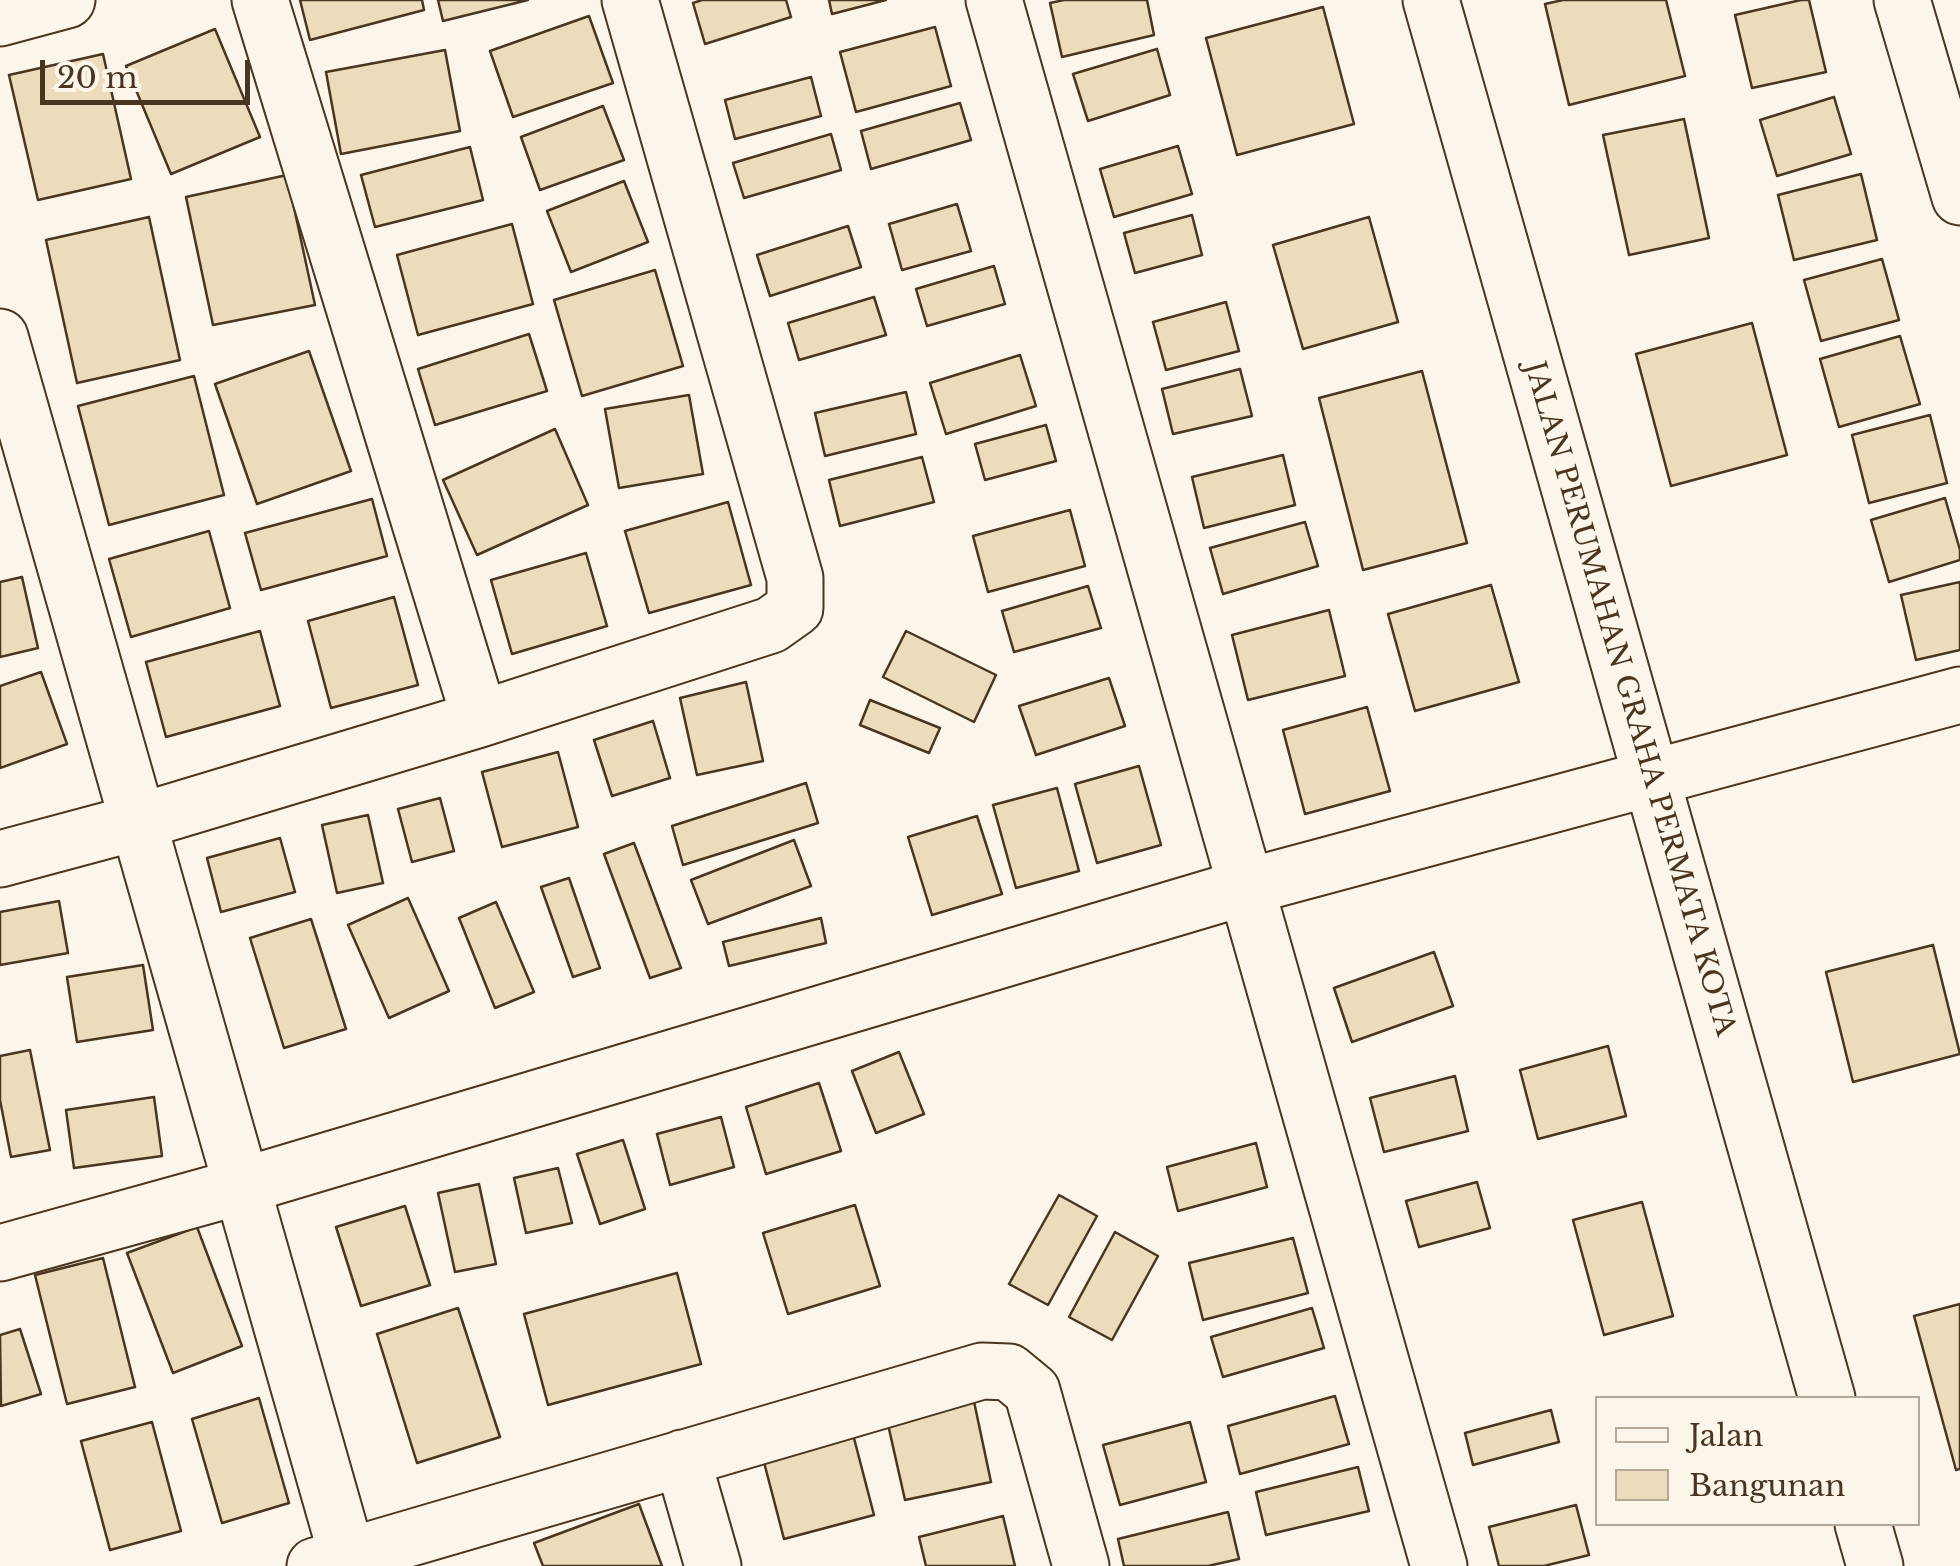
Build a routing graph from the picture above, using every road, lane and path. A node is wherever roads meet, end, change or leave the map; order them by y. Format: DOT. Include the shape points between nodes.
graph roads {
  1 [pos="66,0"];
  2 [pos="260,0"];
  3 [pos="630,0"];
  4 [pos="994,0"];
  5 [pos="1432,0"];
  6 [pos="1902,0"];
  7 [pos="0,18"];
  8 [pos="1960,197"];
  9 [pos="0,337"];
  10 [pos="1960,695"];
  11 [pos="480,719"];
  12 [pos="1651,779"];
  13 [pos="138,822"];
  14 [pos="0,859"];
  15 [pos="1246,887"];
  16 [pos="242,1186"];
  17 [pos="0,1254"];
  18 [pos="1826,1396"];
  19 [pos="682,1458"];
  20 [pos="1864,1526"];
  21 [pos="338,1563"];
  22 [pos="713,1566"];
  23 [pos="1081,1566"];
  24 [pos="1438,1566"];
  25 [pos="1875,1566"];
  1 -- 7 [label="street"];
  2 -- 11 [label="street"];
  3 -- 11 [label="street" via="795,578 794,608 771,625"];
  4 -- 15 [label="street"];
  5 -- 12 [label="street, JALAN PERUMAHAN GRAHA PERMATA KOTA"];
  6 -- 8 [label="street"];
  9 -- 13 [label="street"];
  10 -- 12 [label="street"];
  11 -- 13 [label="street"];
  12 -- 15 [label="street"];
  12 -- 18 [label="street, JALAN PERUMAHAN GRAHA PERMATA KOTA"];
  13 -- 14 [label="street"];
  13 -- 16 [label="street"];
  15 -- 16 [label="street"];
  15 -- 24 [label="street"];
  16 -- 17 [label="street"];
  16 -- 21 [label="street"];
  19 -- 21 [label="street"];
  19 -- 22 [label="street"];
  19 -- 23 [label="street" via="982,1372 1009,1372 1032,1390"];
  20 -- 25 [label="street"];
}
